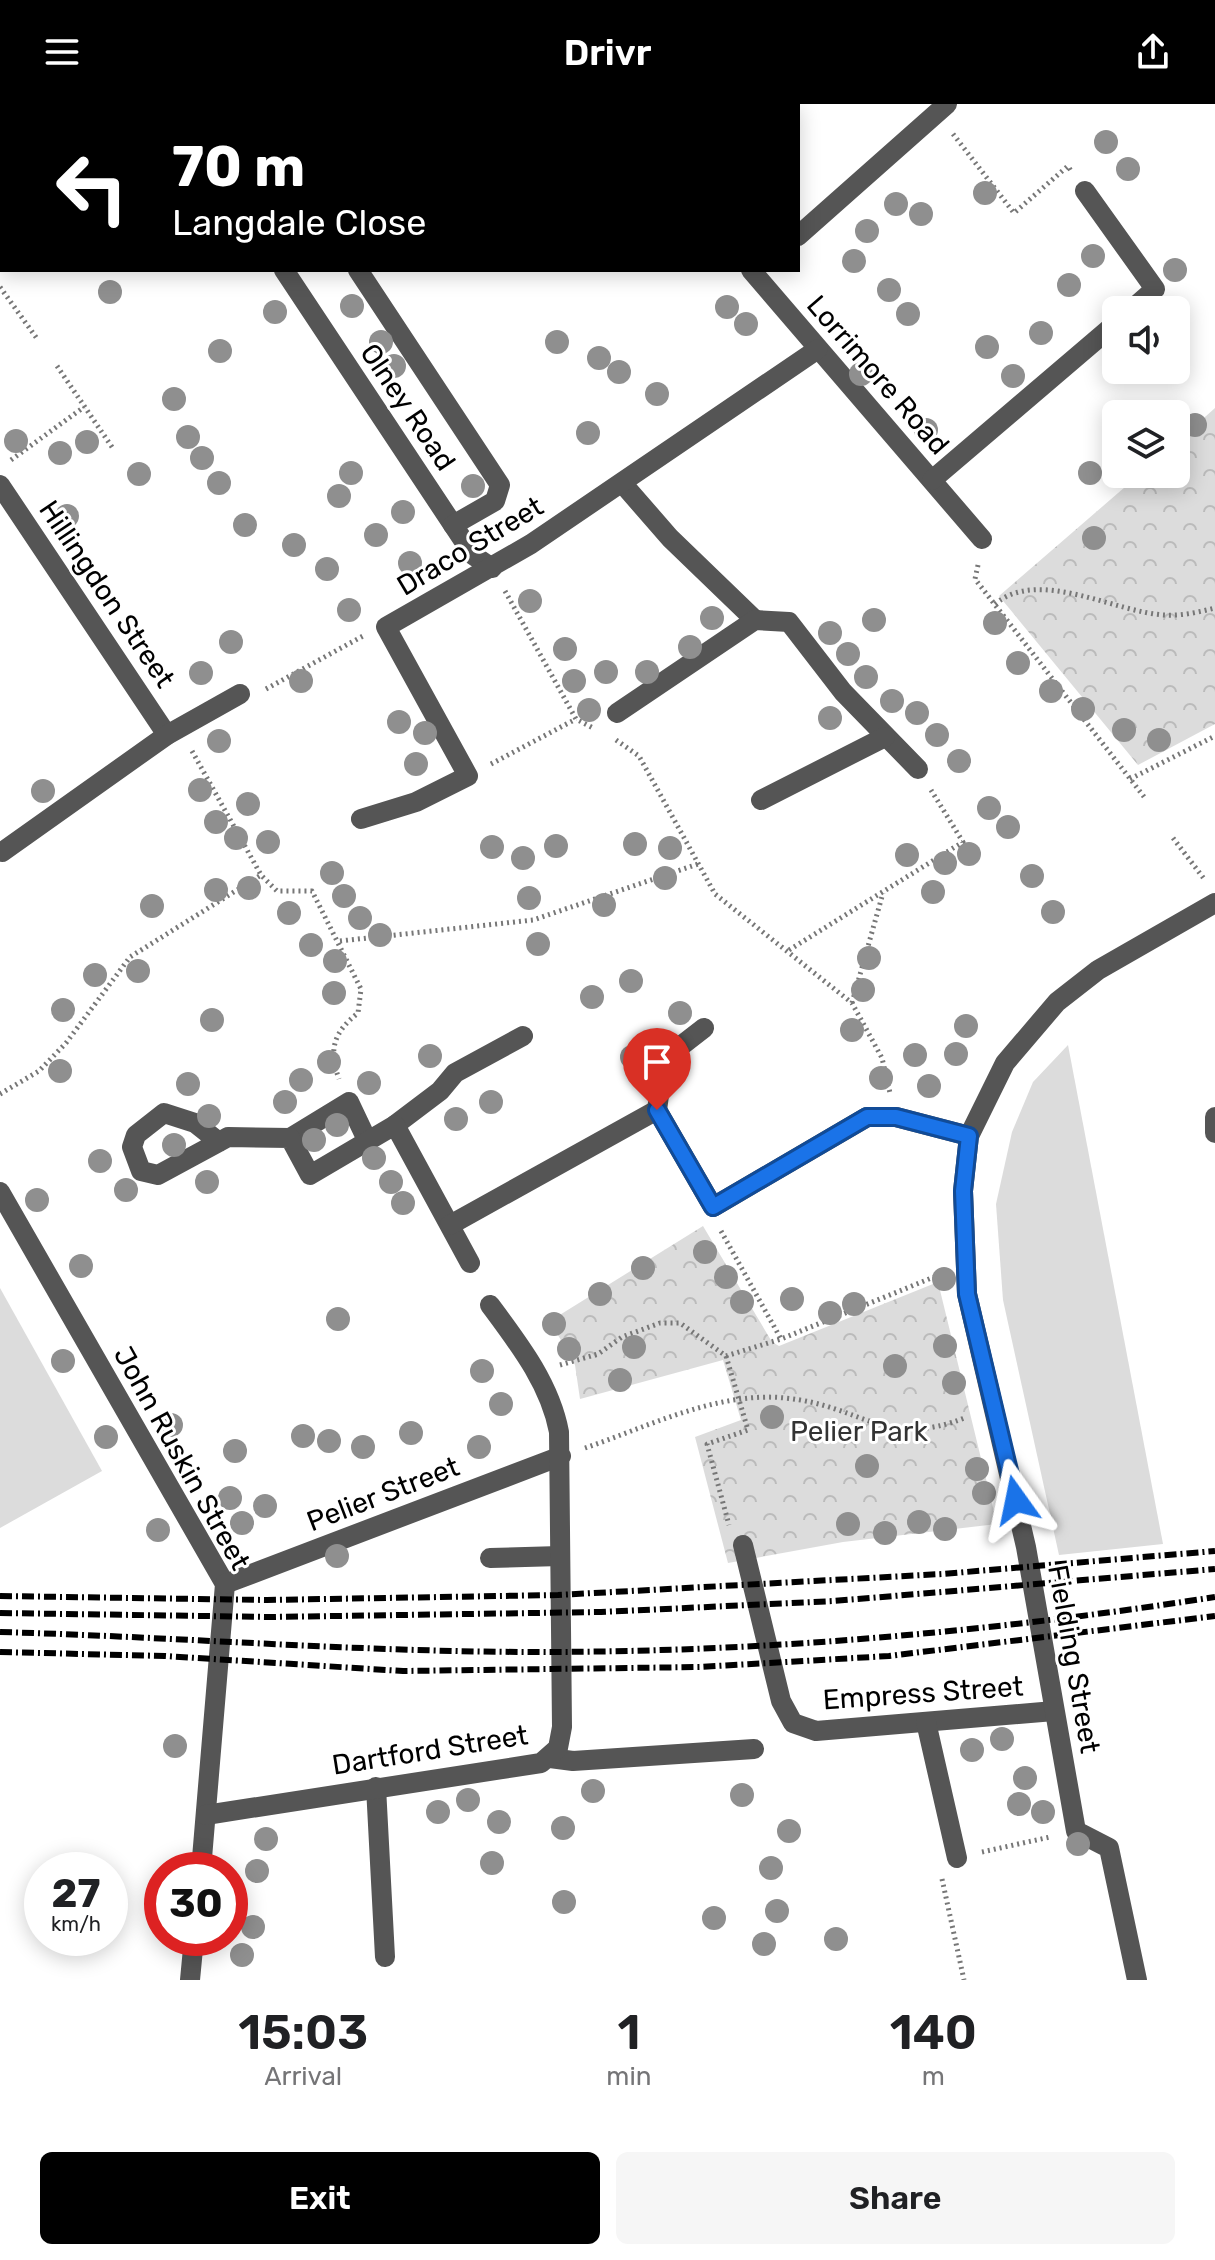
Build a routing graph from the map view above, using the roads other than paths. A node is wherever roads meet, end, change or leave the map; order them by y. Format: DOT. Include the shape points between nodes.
graph roads {
  1 [pos="942,108"];
  2 [pos="1085,191"];
  3 [pos="800,234"];
  4 [pos="285,272"];
  5 [pos="359,272"];
  6 [pos="756,272"];
  7 [pos="1147,296"];
  8 [pos="1102,335"];
  9 [pos="818,349"];
  10 [pos="932,480"];
  11 [pos="623,484"];
  12 [pos="0,485"];
  13 [pos="453,525"];
  14 [pos="982,539"];
  15 [pos="492,568"];
  16 [pos="755,620"];
  17 [pos="240,694"];
  18 [pos="617,713"];
  19 [pos="173,732"];
  20 [pos="885,737"];
  21 [pos="918,769"];
  22 [pos="761,800"];
  23 [pos="361,819"];
  24 [pos="2,852"];
  25 [pos="1208,899"];
  26 [pos="704,1028"];
  27 [pos="523,1036"];
  28 [pos="657,1110"];
  29 [pos="1215,1117"];
  30 [pos="395,1125"];
  31 [pos="1215,1133"];
  32 [pos="969,1136"];
  33 [pos="290,1138"];
  34 [pos="367,1140"];
  35 [pos="219,1142"];
  36 [pos="0,1192"];
  37 [pos="450,1225"];
  38 [pos="470,1263"];
  39 [pos="490,1305"];
  40 [pos="561,1456"];
  41 [pos="743,1545"];
  42 [pos="560,1556"];
  43 [pos="490,1558"];
  44 [pos="225,1584"];
  45 [pos="1054,1711"];
  46 [pos="926,1722"];
  47 [pos="754,1749"];
  48 [pos="550,1758"];
  49 [pos="376,1787"];
  50 [pos="206,1815"];
  51 [pos="203,1852"];
  52 [pos="957,1858"];
  53 [pos="192,1956"];
  54 [pos="385,1957"];
  55 [pos="190,1980"];
  56 [pos="1137,1980"];
  1 -- 3 [label="street"];
  2 -- 7 [label="street" via="1155,289"];
  4 -- 13 [label="street, Olney Road"];
  5 -- 13 [label="street" via="500,485 495,501"];
  6 -- 9 [label="street, Lorrimore Road"];
  8 -- 10 [label="street, Lorrimore Road"];
  9 -- 10 [label="street, Lorrimore Road"];
  9 -- 11 [label="street, Draco Street"];
  10 -- 14 [label="street, Lorrimore Road"];
  11 -- 15 [label="street, Draco Street"];
  11 -- 16 [label="street"];
  12 -- 19 [label="street, Hillingdon Street"];
  13 -- 15 [label="street, Olney Road" via="473,555"];
  15 -- 23 [label="street, Draco Street" via="386,627 468,776 416,802"];
  16 -- 18 [label="street"];
  16 -- 20 [label="street" via="789,622"];
  17 -- 19 [label="street"];
  19 -- 24 [label="street"];
  20 -- 21 [label="street"];
  20 -- 22 [label="street"];
  25 -- 32 [label="street, Fielding Street" via="1057,1002 1005,1063"];
  26 -- 28 [label="street" via="664,1059"];
  27 -- 30 [label="street" via="455,1073"];
  28 -- 32 [label="street" via="713,1207 867,1117 896,1117"];
  28 -- 37 [label="street"];
  29 -- 31 [label="street"];
  30 -- 34 [label="street"];
  30 -- 37 [label="street"];
  32 -- 45 [label="street, Fielding Street" via="963,1191 967,1294 1026,1547"];
  33 -- 34 [label="street" via="310,1175"];
  33 -- 34 [label="street" via="349,1102"];
  33 -- 35 [label="street" via="228,1137"];
  36 -- 44 [label="street, John Ruskin Street"];
  37 -- 38 [label="street"];
  39 -- 40 [label="street, Dartford Street" via="537,1373 556,1417"];
  40 -- 42 [label="street, Dartford Street"];
  40 -- 44 [label="street, Pelier Street"];
  41 -- 46 [label="street, Empress Street" via="789,1719 802,1729 824,1731"];
  42 -- 43 [label="street"];
  42 -- 48 [label="street, Dartford Street" via="562,1727"];
  44 -- 50 [label="street, John Ruskin Street"];
  45 -- 46 [label="street, Empress Street"];
  45 -- 56 [label="street, Fielding Street" via="1076,1831 1109,1848"];
  46 -- 52 [label="street"];
  47 -- 48 [label="street" via="573,1761"];
  48 -- 49 [label="street, Dartford Street"];
  49 -- 50 [label="street, Dartford Street"];
  49 -- 54 [label="street"];
  50 -- 51 [label="street, John Ruskin Street"];
  53 -- 55 [label="street"];
}
